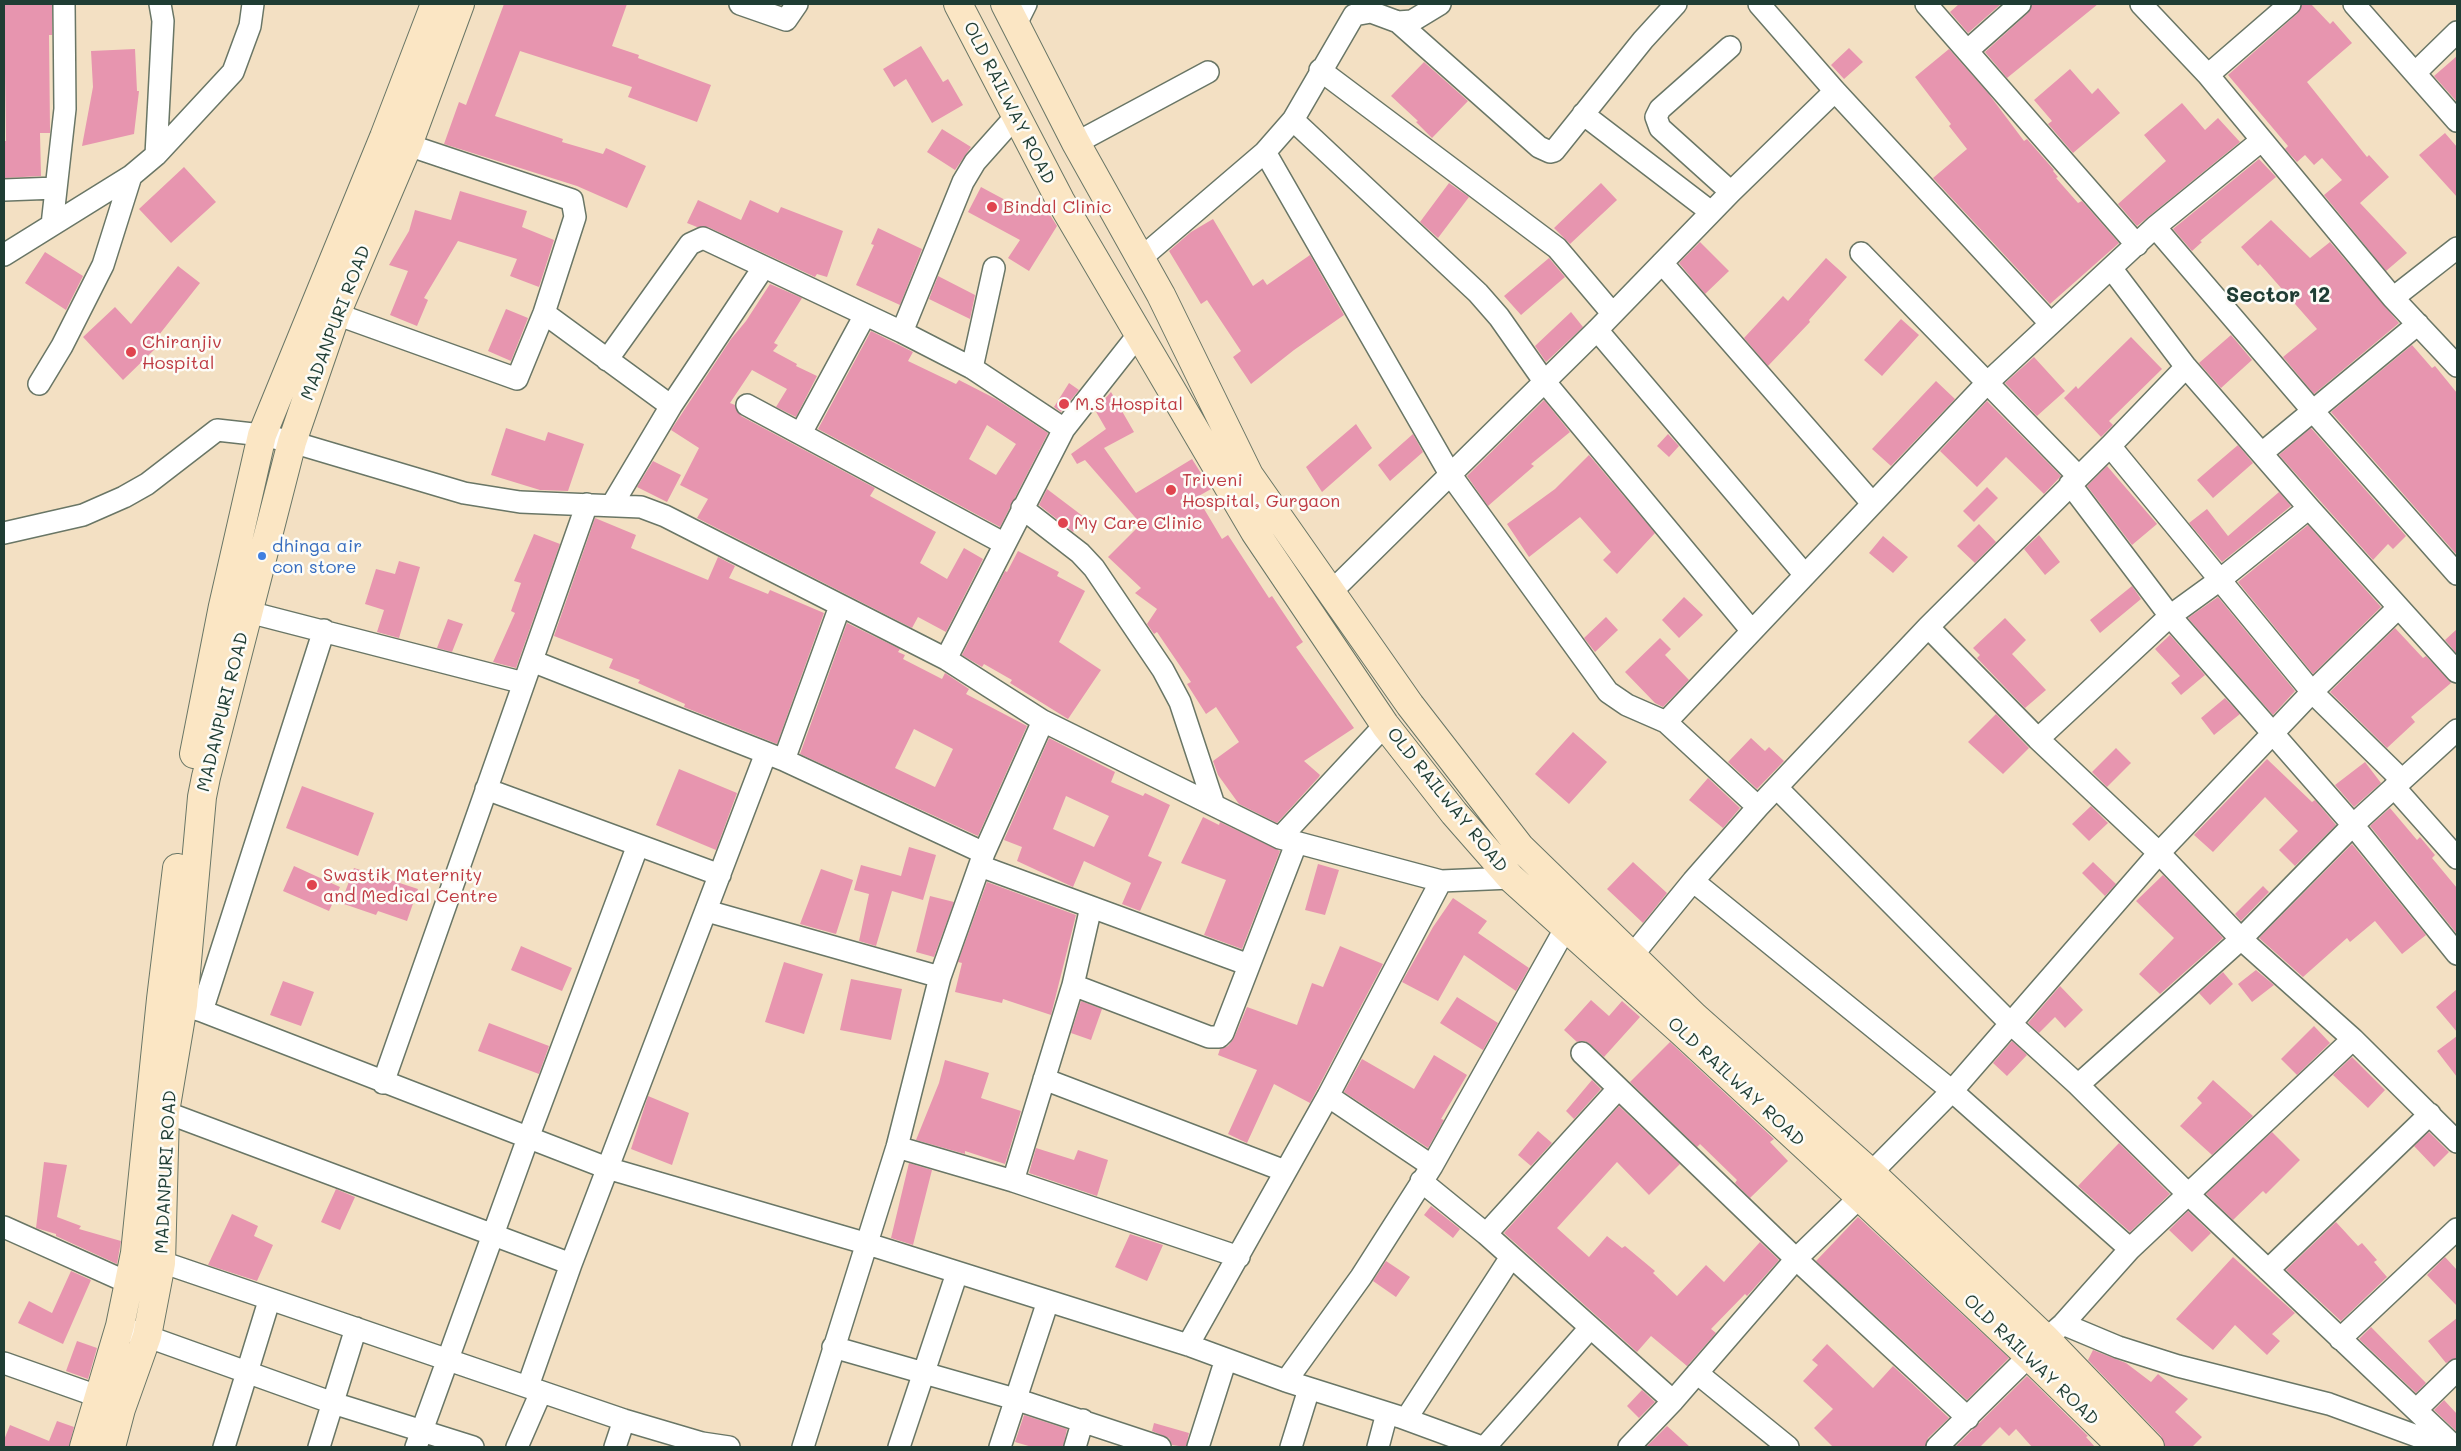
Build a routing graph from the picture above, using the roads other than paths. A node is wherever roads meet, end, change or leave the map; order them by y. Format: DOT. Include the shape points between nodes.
graph roads {
  1 [pos="64,4"];
  2 [pos="160,4"];
  3 [pos="253,4"];
  4 [pos="435,4"];
  5 [pos="460,4"];
  6 [pos="740,4"];
  7 [pos="797,4"];
  8 [pos="958,4"];
  9 [pos="1440,4"];
  10 [pos="1676,4"];
  11 [pos="1926,4"];
  12 [pos="2020,4"];
  13 [pos="2141,4"];
  14 [pos="2290,4"];
  15 [pos="2354,4"];
  16 [pos="1762,5"];
  17 [pos="1015,10"];
  18 [pos="1398,22"];
  19 [pos="2457,32"];
  20 [pos="1730,47"];
  21 [pos="1967,51"];
  22 [pos="1320,70"];
  23 [pos="1208,72"];
  24 [pos="2415,73"];
  25 [pos="2208,76"];
  26 [pos="1835,90"];
  27 [pos="1583,114"];
  28 [pos="1016,116"];
  29 [pos="1293,120"];
  30 [pos="2457,121"];
  31 [pos="2262,140"];
  32 [pos="1076,143"];
  33 [pos="408,145"];
  34 [pos="1265,152"];
  35 [pos="156,155"];
  36 [pos="132,176"];
  37 [pos="56,188"];
  38 [pos="4,190"];
  39 [pos="1731,192"];
  40 [pos="1711,212"];
  41 [pos="52,225"];
  42 [pos="2155,227"];
  43 [pos="2138,244"];
  44 [pos="2457,248"];
  45 [pos="1862,253"];
  46 [pos="4,255"];
  47 [pos="1140,259"];
  48 [pos="1662,263"];
  49 [pos="763,268"];
  50 [pos="994,268"];
  51 [pos="2111,268"];
  52 [pos="1161,295"];
  53 [pos="2393,298"];
  54 [pos="544,313"];
  55 [pos="1612,313"];
  56 [pos="336,314"];
  57 [pos="866,315"];
  58 [pos="2050,323"];
  59 [pos="2418,324"];
  60 [pos="1132,325"];
  61 [pos="1596,330"];
  62 [pos="902,332"];
  63 [pos="607,360"];
  64 [pos="2186,366"];
  65 [pos="2457,366"];
  66 [pos="972,368"];
  67 [pos="1544,381"];
  68 [pos="1987,383"];
  69 [pos="39,384"];
  70 [pos="746,405"];
  71 [pos="671,406"];
  72 [pos="2312,410"];
  73 [pos="1064,429"];
  74 [pos="801,433"];
  75 [pos="262,435"];
  76 [pos="292,442"];
  77 [pos="2110,446"];
  78 [pos="2262,453"];
  79 [pos="1450,474"];
  80 [pos="2074,480"];
  81 [pos="1872,503"];
  82 [pos="586,504"];
  83 [pos="612,505"];
  84 [pos="1022,508"];
  85 [pos="2309,508"];
  86 [pos="4,533"];
  87 [pos="1005,544"];
  88 [pos="2457,574"];
  89 [pos="1805,575"];
  90 [pos="2221,579"];
  91 [pos="1330,593"];
  92 [pos="840,606"];
  93 [pos="235,608"];
  94 [pos="2398,608"];
  95 [pos="2170,616"];
  96 [pos="1928,627"];
  97 [pos="324,630"];
  98 [pos="1752,632"];
  99 [pos="946,659"];
  100 [pos="532,661"];
  101 [pos="2457,672"];
  102 [pos="524,683"];
  103 [pos="2312,692"];
  104 [pos="1043,721"];
  105 [pos="1666,722"];
  106 [pos="1385,726"];
  107 [pos="2457,730"];
  108 [pos="2274,734"];
  109 [pos="2038,739"];
  110 [pos="775,756"];
  111 [pos="2398,784"];
  112 [pos="1777,788"];
  113 [pos="486,789"];
  114 [pos="1214,806"];
  115 [pos="1758,807"];
  116 [pos="2353,825"];
  117 [pos="1288,841"];
  118 [pos="638,845"];
  119 [pos="2158,853"];
  120 [pos="2457,858"];
  121 [pos="982,859"];
  122 [pos="720,875"];
  123 [pos="1511,878"];
  124 [pos="1441,881"];
  125 [pos="1693,881"];
  126 [pos="1091,907"];
  127 [pos="707,911"];
  128 [pos="1565,929"];
  129 [pos="2241,939"];
  130 [pos="2457,954"];
  131 [pos="1249,965"];
  132 [pos="1624,966"];
  133 [pos="940,977"];
  134 [pos="1073,986"];
  135 [pos="182,1005"];
  136 [pos="2010,1023"];
  137 [pos="2353,1039"];
  138 [pos="1582,1053"];
  139 [pos="1044,1079"];
  140 [pos="383,1082"];
  141 [pos="2078,1085"];
  142 [pos="1618,1089"];
  143 [pos="1952,1091"];
  144 [pos="1328,1096"];
  145 [pos="157,1111"];
  146 [pos="2430,1114"];
  147 [pos="528,1138"];
  148 [pos="2457,1142"];
  149 [pos="897,1147"];
  150 [pos="607,1168"];
  151 [pos="1285,1171"];
  152 [pos="1426,1173"];
  153 [pos="1013,1181"];
  154 [pos="1865,1185"];
  155 [pos="2188,1194"];
  156 [pos="4,1227"];
  157 [pos="2457,1229"];
  158 [pos="1486,1234"];
  159 [pos="493,1235"];
  160 [pos="868,1244"];
  161 [pos="2130,1249"];
  162 [pos="135,1253"];
  163 [pos="1511,1256"];
  164 [pos="1239,1257"];
  165 [pos="1796,1259"];
  166 [pos="161,1262"];
  167 [pos="571,1264"];
  168 [pos="2268,1270"];
  169 [pos="957,1273"];
  170 [pos="129,1283"];
  171 [pos="269,1300"];
  172 [pos="1048,1301"];
  173 [pos="120,1326"];
  174 [pos="356,1328"];
  175 [pos="1590,1328"];
  176 [pos="147,1336"];
  177 [pos="2340,1338"];
  178 [pos="2046,1340"];
  179 [pos="1188,1345"];
  180 [pos="834,1347"];
  181 [pos="1226,1359"];
  182 [pos="447,1360"];
  183 [pos="4,1363"];
  184 [pos="2457,1370"];
  185 [pos="248,1371"];
  186 [pos="924,1372"];
  187 [pos="1697,1373"];
  188 [pos="1286,1381"];
  189 [pos="535,1389"];
  190 [pos="1309,1389"];
  191 [pos="100,1398"];
  192 [pos="1015,1399"];
  193 [pos="1673,1401"];
  194 [pos="333,1403"];
  195 [pos="2416,1410"];
  196 [pos="1396,1416"];
  197 [pos="1968,1418"];
  198 [pos="624,1420"];
  199 [pos="1083,1420"];
  200 [pos="419,1440"];
  201 [pos="702,1445"];
  202 [pos="84,1447"];
  203 [pos="111,1447"];
  204 [pos="224,1447"];
  205 [pos="319,1447"];
  206 [pos="473,1447"];
  207 [pos="518,1447"];
  208 [pos="615,1447"];
  209 [pos="729,1447"];
  210 [pos="804,1447"];
  211 [pos="899,1447"];
  212 [pos="1000,1447"];
  213 [pos="1075,1447"];
  214 [pos="1160,1447"];
  215 [pos="1198,1447"];
  216 [pos="1292,1447"];
  217 [pos="1378,1447"];
  218 [pos="1483,1447"];
  219 [pos="1629,1447"];
  220 [pos="1788,1447"];
  221 [pos="1937,1447"];
  222 [pos="2122,1447"];
  223 [pos="2150,1447"];
  224 [pos="2447,1447"];
  225 [pos="2455,1447"];
  1 -- 37 [label="street" via="65,109"];
  2 -- 35 [label="street" via="163,21"];
  3 -- 35 [label="street" via="250,26 233,72"];
  4 -- 75 [label="main road, MADANPURI ROAD"];
  5 -- 33 [label="main road, MADANPURI ROAD"];
  6 -- 7 [label="street" via="786,20"];
  8 -- 28 [label="main road, OLD RAILWAY ROAD"];
  9 -- 18 [label="street" via="1412,21"];
  10 -- 27 [label="street"];
  11 -- 21 [label="street"];
  12 -- 21 [label="street"];
  13 -- 25 [label="street"];
  14 -- 25 [label="street"];
  15 -- 24 [label="street"];
  16 -- 26 [label="street"];
  17 -- 32 [label="main road, OLD RAILWAY ROAD"];
  18 -- 22 [label="street" via="1371,12 1354,16"];
  18 -- 27 [label="street" via="1545,151 1554,152"];
  19 -- 24 [label="street"];
  20 -- 39 [label="street" via="1660,108 1656,117 1660,128"];
  21 -- 43 [label="street"];
  22 -- 29 [label="street"];
  22 -- 55 [label="street" via="1557,248"];
  23 -- 32 [label="street"];
  24 -- 30 [label="street"];
  25 -- 31 [label="street"];
  26 -- 39 [label="street"];
  26 -- 58 [label="street"];
  27 -- 40 [label="street"];
  28 -- 60 [label="main road, OLD RAILWAY ROAD"];
  28 -- 62 [label="street" via="975,162 963,182"];
  29 -- 34 [label="street"];
  29 -- 67 [label="street" via="1478,293"];
  31 -- 42 [label="street"];
  31 -- 53 [label="street"];
  32 -- 47 [label="main road, OLD RAILWAY ROAD"];
  33 -- 54 [label="street" via="572,200 575,217"];
  33 -- 56 [label="main road, MADANPURI ROAD"];
  34 -- 47 [label="street"];
  34 -- 79 [label="street"];
  35 -- 36 [label="street"];
  36 -- 41 [label="street"];
  36 -- 69 [label="street" via="103,265"];
  37 -- 38 [label="street"];
  37 -- 41 [label="street"];
  39 -- 40 [label="street"];
  40 -- 48 [label="street"];
  41 -- 46 [label="street"];
  42 -- 43 [label="street"];
  42 -- 72 [label="street"];
  43 -- 51 [label="street"];
  44 -- 53 [label="street"];
  45 -- 68 [label="street"];
  47 -- 52 [label="main road, OLD RAILWAY ROAD"];
  48 -- 55 [label="street"];
  48 -- 81 [label="street"];
  49 -- 57 [label="street"];
  49 -- 63 [label="street" via="707,239 694,240"];
  49 -- 71 [label="street"];
  50 -- 66 [label="street"];
  51 -- 58 [label="street"];
  51 -- 64 [label="street"];
  52 -- 60 [label="main road"];
  52 -- 91 [label="main road, OLD RAILWAY ROAD" via="1249,475"];
  53 -- 59 [label="street"];
  54 -- 56 [label="street" via="517,379"];
  54 -- 63 [label="street"];
  55 -- 61 [label="street"];
  56 -- 76 [label="main road, MADANPURI ROAD"];
  57 -- 62 [label="street"];
  57 -- 74 [label="street"];
  58 -- 68 [label="street"];
  59 -- 65 [label="street"];
  59 -- 72 [label="street"];
  60 -- 73 [label="street"];
  60 -- 106 [label="main road, OLD RAILWAY ROAD" via="1254,532"];
  61 -- 67 [label="street"];
  61 -- 89 [label="street"];
  62 -- 66 [label="street"];
  63 -- 71 [label="street"];
  64 -- 77 [label="street"];
  64 -- 78 [label="street"];
  66 -- 73 [label="street"];
  67 -- 79 [label="street"];
  67 -- 98 [label="street"];
  68 -- 80 [label="street"];
  68 -- 81 [label="street"];
  70 -- 74 [label="street"];
  71 -- 83 [label="street"];
  72 -- 78 [label="street"];
  72 -- 88 [label="street"];
  73 -- 84 [label="street"];
  74 -- 87 [label="street"];
  75 -- 76 [label="street"];
  75 -- 86 [label="street" via="217,430 147,484 124,497 82,514"];
  75 -- 93 [label="main road, MADANPURI ROAD"];
  76 -- 82 [label="street" via="464,493 520,502"];
  76 -- 93 [label="main road, MADANPURI ROAD"];
  77 -- 80 [label="street"];
  77 -- 90 [label="street"];
  78 -- 85 [label="street"];
  79 -- 91 [label="street"];
  79 -- 105 [label="street" via="1608,692 1627,705"];
  80 -- 95 [label="street"];
  80 -- 96 [label="street"];
  81 -- 89 [label="street"];
  82 -- 83 [label="street"];
  82 -- 100 [label="street"];
  83 -- 92 [label="street" via="641,507 665,516"];
  84 -- 87 [label="street"];
  84 -- 114 [label="street" via="1080,553 1094,568 1154,656 1180,702"];
  85 -- 90 [label="street"];
  85 -- 94 [label="street"];
  87 -- 99 [label="street"];
  89 -- 98 [label="street"];
  90 -- 95 [label="street"];
  90 -- 103 [label="street"];
  91 -- 132 [label="main road, OLD RAILWAY ROAD" via="1410,705 1520,847"];
  92 -- 99 [label="street"];
  92 -- 110 [label="street"];
  93 -- 97 [label="street"];
  93 -- 135 [label="main road, MADANPURI ROAD" via="187,791"];
  94 -- 101 [label="street"];
  94 -- 103 [label="street"];
  95 -- 108 [label="street"];
  95 -- 109 [label="street"];
  96 -- 109 [label="street"];
  96 -- 112 [label="street"];
  97 -- 102 [label="street"];
  97 -- 135 [label="street"];
  98 -- 105 [label="street"];
  99 -- 104 [label="street"];
  100 -- 102 [label="street"];
  100 -- 110 [label="street"];
  102 -- 113 [label="street"];
  103 -- 108 [label="street"];
  103 -- 111 [label="street"];
  104 -- 114 [label="street"];
  104 -- 121 [label="street"];
  105 -- 115 [label="street"];
  106 -- 117 [label="street"];
  106 -- 123 [label="main road, OLD RAILWAY ROAD"];
  107 -- 111 [label="street"];
  108 -- 116 [label="street"];
  108 -- 119 [label="street"];
  109 -- 119 [label="street"];
  110 -- 121 [label="street"];
  110 -- 122 [label="street"];
  111 -- 116 [label="street"];
  111 -- 120 [label="street"];
  112 -- 115 [label="street"];
  112 -- 136 [label="street"];
  113 -- 118 [label="street"];
  113 -- 140 [label="street"];
  114 -- 117 [label="street"];
  115 -- 125 [label="street"];
  116 -- 129 [label="street"];
  116 -- 130 [label="street"];
  117 -- 124 [label="street"];
  117 -- 131 [label="street"];
  118 -- 122 [label="street"];
  118 -- 147 [label="street"];
  119 -- 129 [label="street"];
  119 -- 136 [label="street"];
  121 -- 126 [label="street"];
  121 -- 133 [label="street"];
  122 -- 127 [label="street"];
  123 -- 124 [label="street"];
  123 -- 128 [label="main road, OLD RAILWAY ROAD"];
  124 -- 144 [label="street"];
  125 -- 132 [label="street"];
  125 -- 143 [label="street"];
  126 -- 131 [label="street"];
  126 -- 134 [label="street"];
  127 -- 133 [label="street"];
  127 -- 150 [label="street"];
  128 -- 132 [label="main road, OLD RAILWAY ROAD"];
  128 -- 152 [label="street"];
  129 -- 137 [label="street"];
  129 -- 141 [label="street"];
  131 -- 134 [label="street" via="1223,1033 1213,1038"];
  132 -- 154 [label="main road, OLD RAILWAY ROAD" via="1695,1017"];
  133 -- 149 [label="street"];
  134 -- 139 [label="street"];
  135 -- 140 [label="street"];
  135 -- 145 [label="main road, MADANPURI ROAD"];
  136 -- 141 [label="street"];
  136 -- 143 [label="street"];
  137 -- 146 [label="street"];
  137 -- 155 [label="street"];
  138 -- 142 [label="street"];
  139 -- 151 [label="street"];
  139 -- 153 [label="street"];
  140 -- 147 [label="street"];
  141 -- 155 [label="street"];
  142 -- 158 [label="street"];
  142 -- 165 [label="street"];
  143 -- 154 [label="street"];
  143 -- 161 [label="street"];
  144 -- 151 [label="street"];
  144 -- 152 [label="street"];
  145 -- 159 [label="street"];
  145 -- 162 [label="main road, MADANPURI ROAD"];
  145 -- 166 [label="main road, MADANPURI ROAD"];
  146 -- 148 [label="street"];
  146 -- 168 [label="street"];
  147 -- 150 [label="street"];
  147 -- 159 [label="street"];
  149 -- 153 [label="street"];
  149 -- 160 [label="street"];
  150 -- 160 [label="street"];
  150 -- 167 [label="street"];
  151 -- 164 [label="street"];
  152 -- 158 [label="street"];
  152 -- 188 [label="street" via="1361,1277"];
  153 -- 164 [label="street"];
  154 -- 165 [label="street"];
  154 -- 178 [label="main road, OLD RAILWAY ROAD"];
  155 -- 161 [label="street"];
  155 -- 168 [label="street"];
  156 -- 170 [label="street"];
  157 -- 177 [label="street"];
  158 -- 163 [label="street"];
  159 -- 167 [label="street"];
  159 -- 182 [label="street"];
  160 -- 169 [label="street"];
  160 -- 180 [label="street"];
  161 -- 178 [label="street"];
  162 -- 166 [label="street"];
  162 -- 170 [label="main road, MADANPURI ROAD"];
  163 -- 175 [label="street"];
  163 -- 196 [label="street"];
  164 -- 179 [label="street"];
  165 -- 187 [label="street"];
  165 -- 197 [label="street"];
  166 -- 171 [label="street"];
  166 -- 176 [label="main road, MADANPURI ROAD"];
  167 -- 189 [label="street"];
  168 -- 177 [label="street"];
  169 -- 172 [label="street"];
  169 -- 186 [label="street"];
  170 -- 173 [label="main road, MADANPURI ROAD"];
  171 -- 174 [label="street"];
  171 -- 185 [label="street"];
  172 -- 179 [label="street"];
  172 -- 192 [label="street"];
  173 -- 176 [label="street"];
  173 -- 191 [label="main road, MADANPURI ROAD"];
  174 -- 182 [label="street"];
  174 -- 194 [label="street"];
  175 -- 193 [label="street"];
  175 -- 218 [label="street"];
  176 -- 185 [label="street"];
  176 -- 203 [label="main road, MADANPURI ROAD"];
  177 -- 195 [label="street"];
  178 -- 197 [label="street"];
  178 -- 222 [label="main road, OLD RAILWAY ROAD"];
  178 -- 223 [label="main road, OLD RAILWAY ROAD"];
  178 -- 224 [label="street" via="2118,1347 2178,1366 2329,1404"];
  179 -- 181 [label="street"];
  180 -- 186 [label="street"];
  180 -- 210 [label="street"];
  181 -- 188 [label="street"];
  181 -- 215 [label="street"];
  182 -- 189 [label="street"];
  182 -- 200 [label="street"];
  183 -- 191 [label="street"];
  184 -- 195 [label="street"];
  185 -- 194 [label="street"];
  185 -- 204 [label="street"];
  186 -- 192 [label="street"];
  186 -- 211 [label="street"];
  187 -- 193 [label="street"];
  187 -- 220 [label="street"];
  188 -- 190 [label="street"];
  189 -- 198 [label="street"];
  189 -- 207 [label="street"];
  190 -- 196 [label="street"];
  190 -- 216 [label="street"];
  191 -- 202 [label="main road, MADANPURI ROAD"];
  192 -- 199 [label="street"];
  192 -- 212 [label="street"];
  193 -- 219 [label="street"];
  194 -- 200 [label="street"];
  194 -- 205 [label="street"];
  195 -- 225 [label="street"];
  196 -- 217 [label="street"];
  196 -- 218 [label="street"];
  197 -- 221 [label="street"];
  198 -- 201 [label="street"];
  198 -- 208 [label="street"];
  199 -- 213 [label="street"];
  199 -- 214 [label="street"];
  200 -- 206 [label="street"];
  201 -- 209 [label="street"];
}
